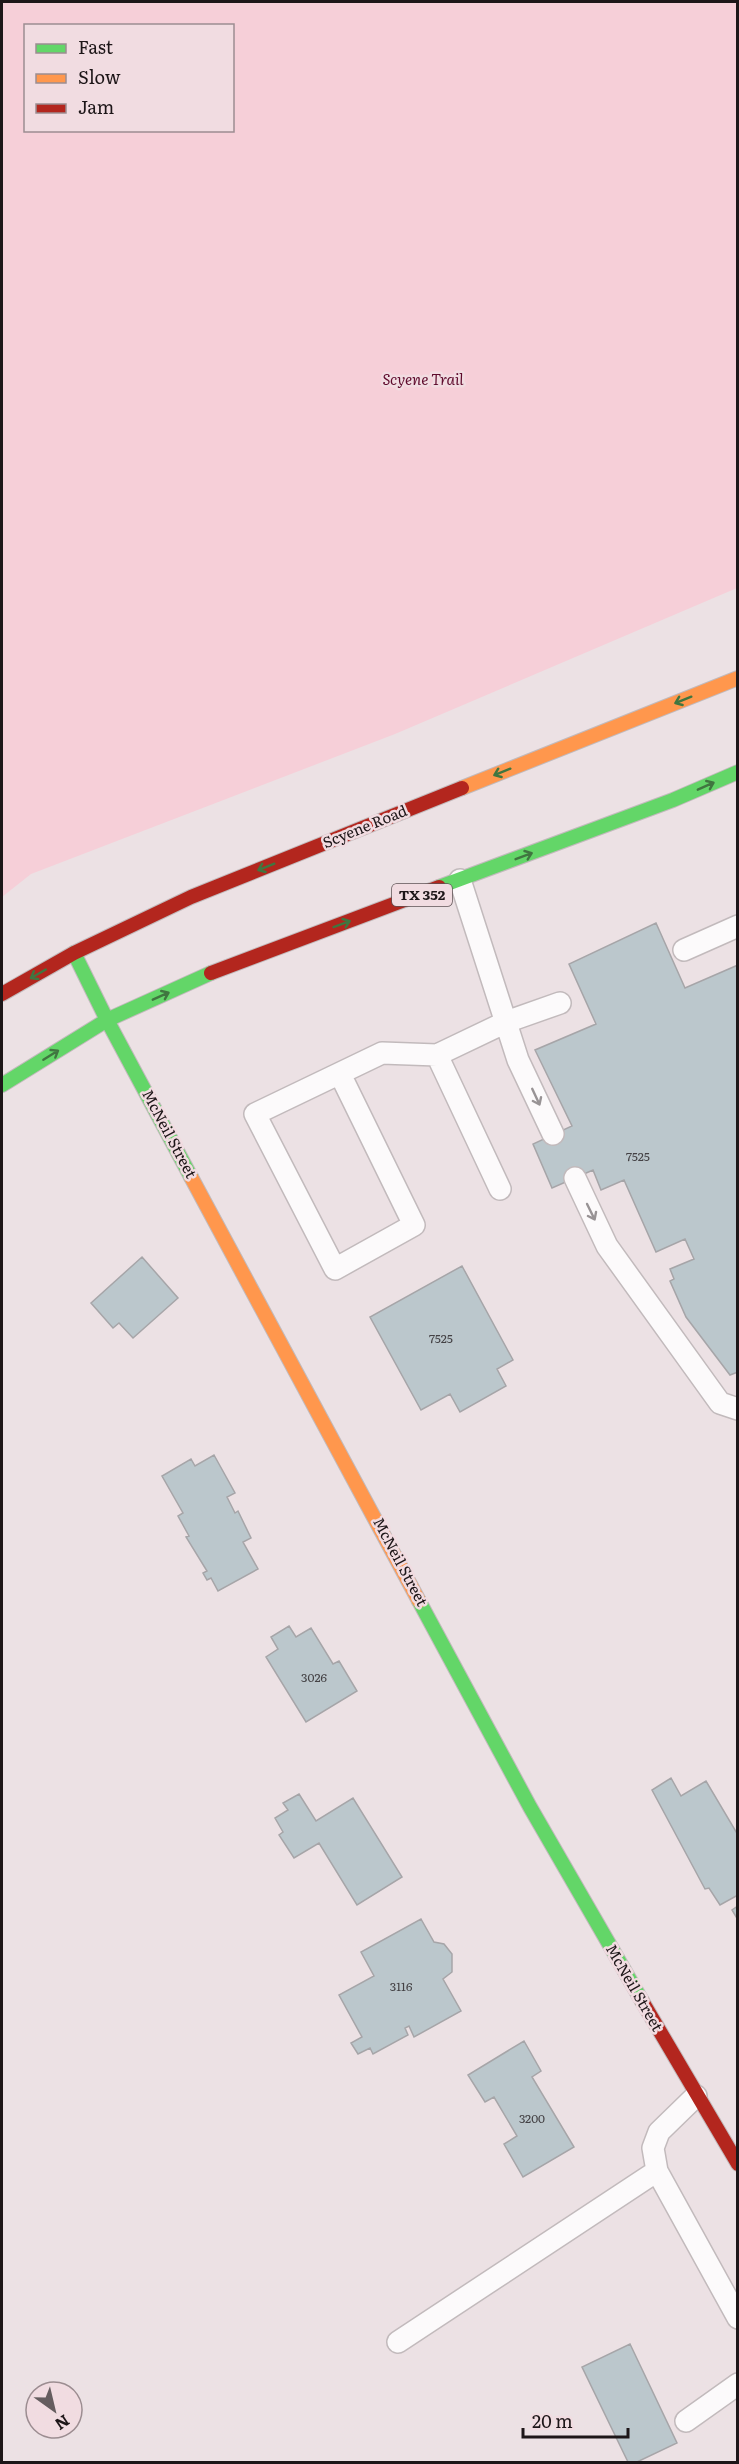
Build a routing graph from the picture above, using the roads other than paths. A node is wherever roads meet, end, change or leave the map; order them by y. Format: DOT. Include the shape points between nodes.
graph roads {
  1 [pos="738,678"];
  2 [pos="738,772"];
  3 [pos="460,880"];
  4 [pos="738,926"];
  5 [pos="684,950"];
  6 [pos="74,953"];
  7 [pos="2,994"];
  8 [pos="560,1003"];
  9 [pos="107,1020"];
  10 [pos="506,1022"];
  11 [pos="437,1055"];
  12 [pos="340,1074"];
  13 [pos="2,1085"];
  14 [pos="553,1134"];
  15 [pos="575,1178"];
  16 [pos="500,1189"];
  17 [pos="738,1409"];
  18 [pos="696,2096"];
  19 [pos="738,2164"];
  20 [pos="657,2171"];
  21 [pos="738,2318"];
  22 [pos="398,2342"];
  23 [pos="738,2384"];
  24 [pos="686,2421"];
  1 -- 6 [label="main road, Scyene Road, one-way" via="191,897"];
  3 -- 2 [label="main road, TX 352, one-way"];
  9 -- 3 [label="main road, TX 352, one-way" via="226,966"];
  3 -- 10 [label="lane"];
  4 -- 5 [label="lane"];
  6 -- 7 [label="main road, Scyene Road, one-way"];
  6 -- 9 [label="main road, McNeil Street"];
  8 -- 10 [label="lane"];
  13 -- 9 [label="main road, TX 352, one-way"];
  9 -- 18 [label="main road, McNeil Street" via="530,1807"];
  10 -- 11 [label="lane"];
  10 -- 14 [label="lane, one-way" via="518,1060"];
  11 -- 12 [label="lane" via="382,1053"];
  11 -- 16 [label="lane"];
  12 -- 12 [label="lane" via="255,1114 335,1269 414,1226"];
  15 -- 17 [label="lane, one-way" via="607,1246 720,1403"];
  18 -- 19 [label="main road, McNeil Street"];
  18 -- 20 [label="lane" via="659,2132 653,2148"];
  20 -- 21 [label="lane"];
  20 -- 22 [label="lane"];
  23 -- 24 [label="lane"];
}
